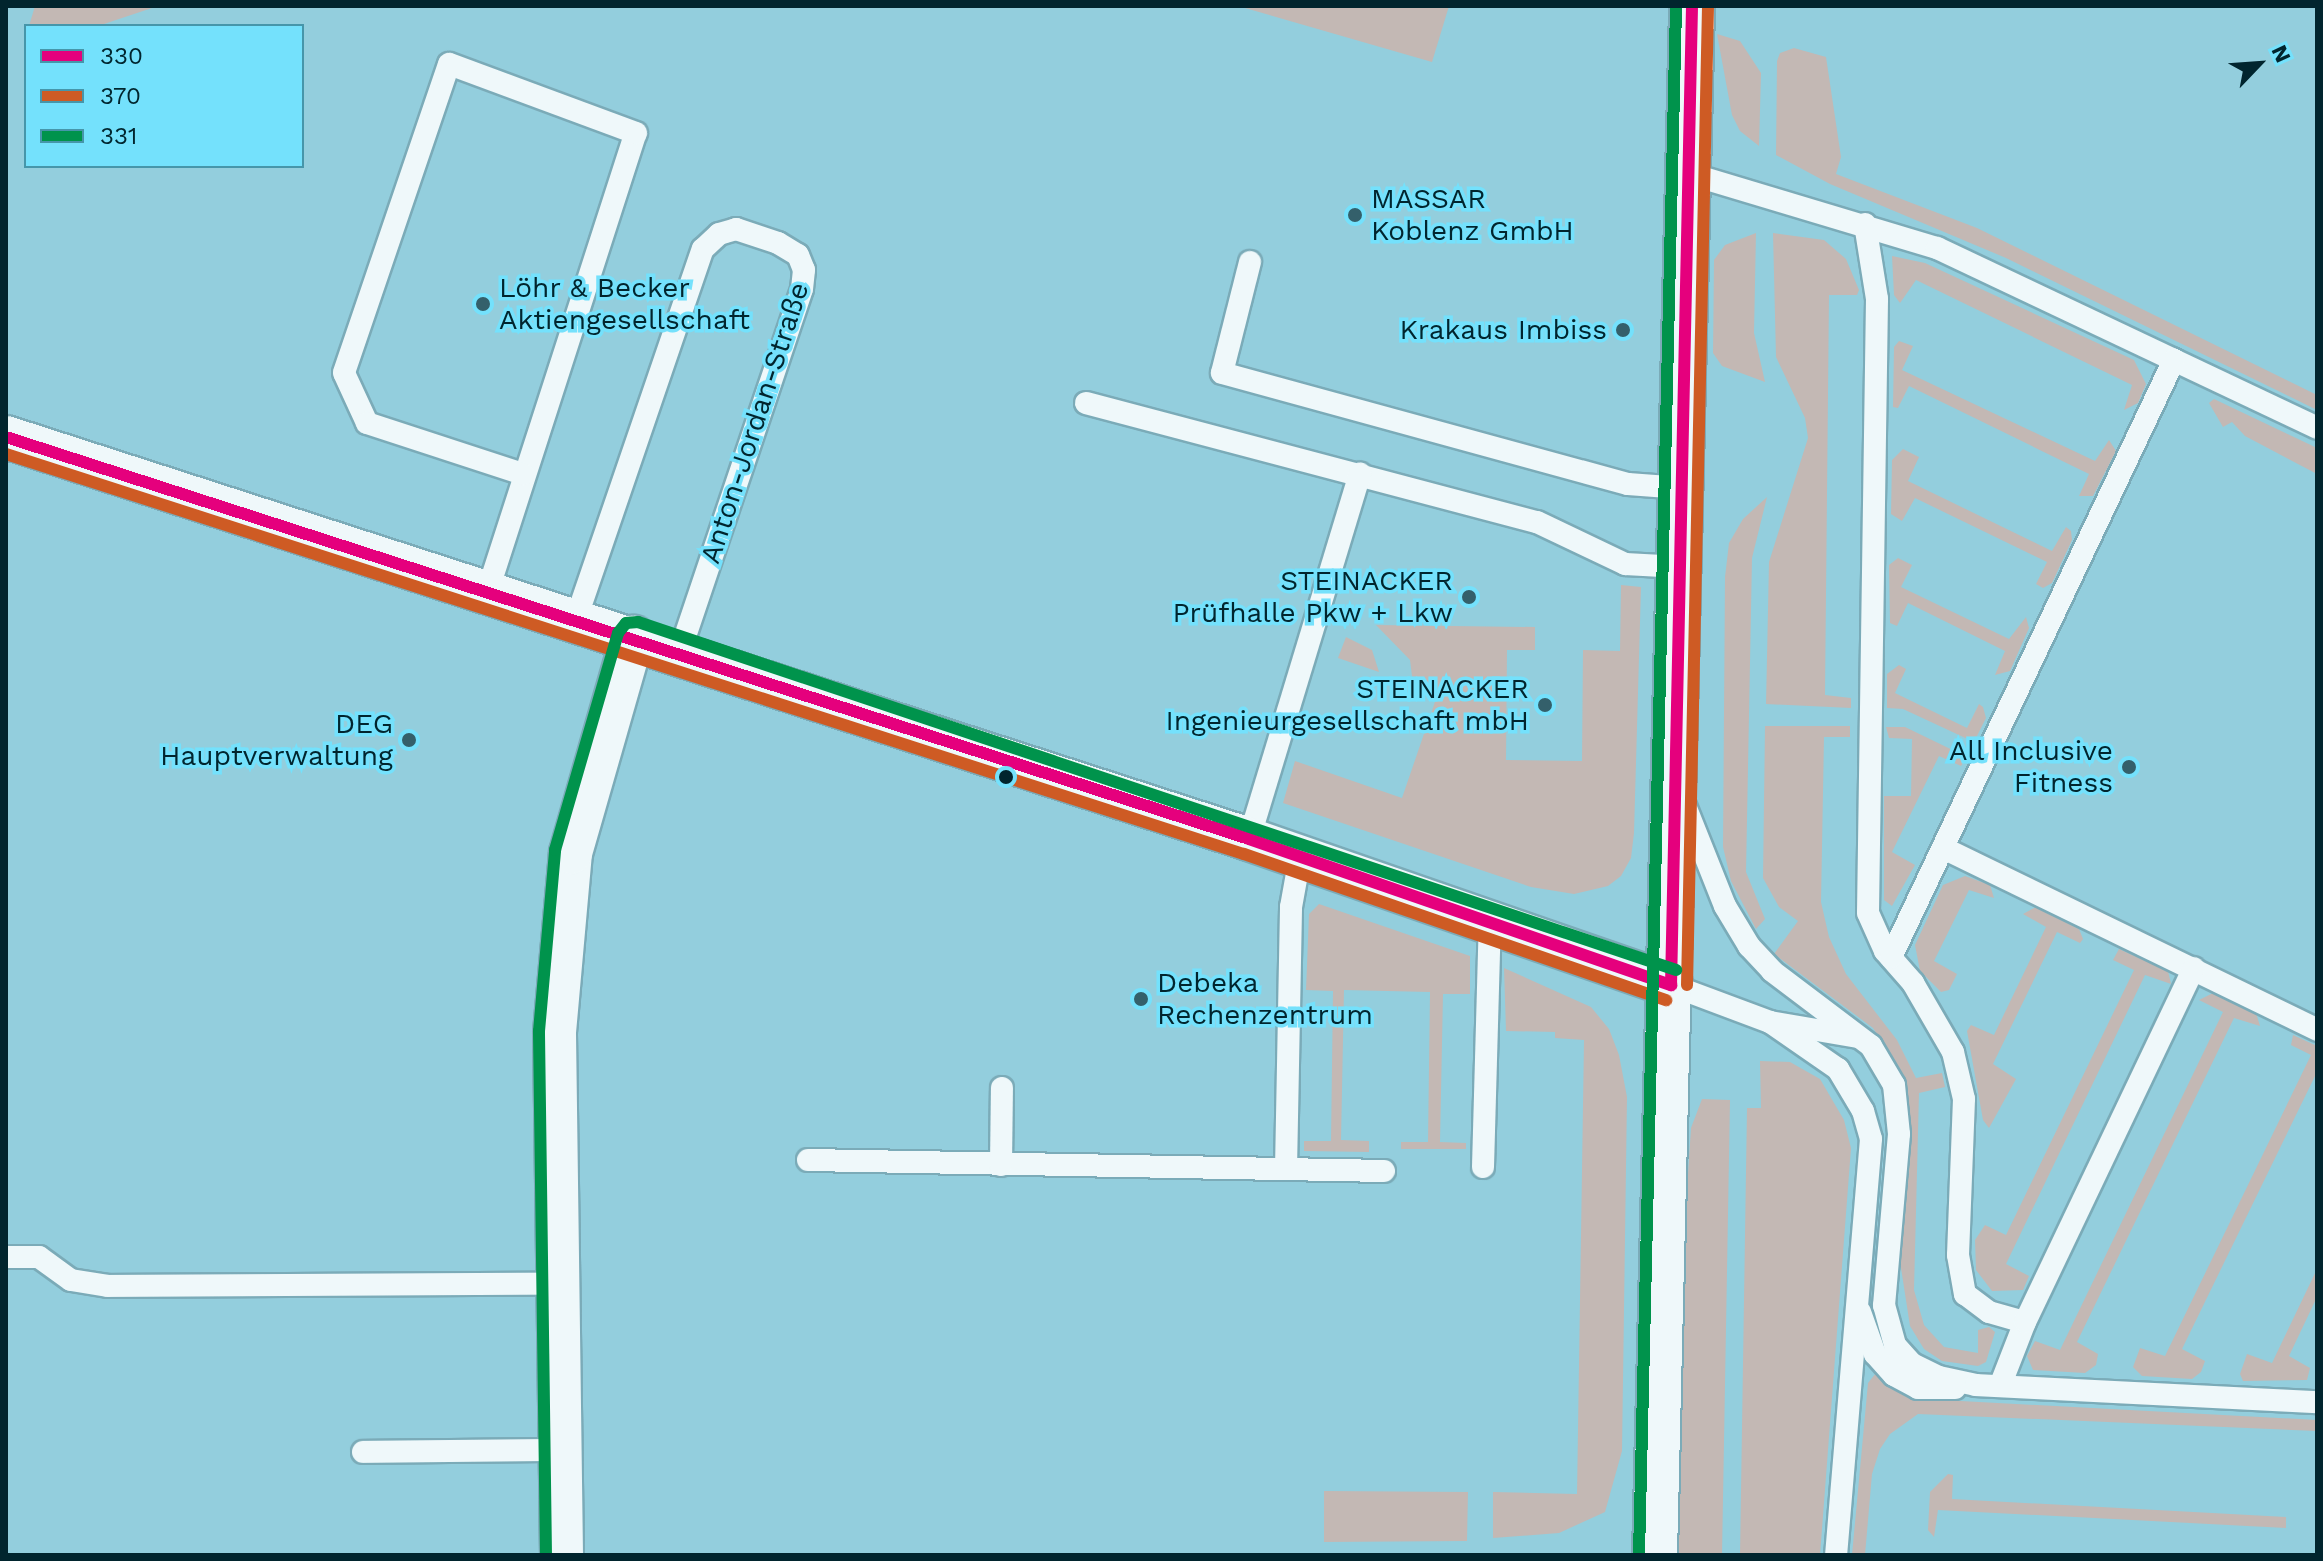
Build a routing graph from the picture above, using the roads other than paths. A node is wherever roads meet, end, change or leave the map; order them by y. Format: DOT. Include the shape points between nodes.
graph roads {
  1 [pos="1692,6"];
  2 [pos="1687,173"];
  3 [pos="1865,224"];
  4 [pos="1250,262"];
  5 [pos="2174,360"];
  6 [pos="1086,403"];
  7 [pos="2317,428"];
  8 [pos="6,437"];
  9 [pos="1360,473"];
  10 [pos="523,474"];
  11 [pos="1682,488"];
  12 [pos="1681,567"];
  13 [pos="488,590"];
  14 [pos="576,619"];
  15 [pos="633,637"];
  16 [pos="679,655"];
  17 [pos="1677,786"];
  18 [pos="1249,839"];
  19 [pos="1943,848"];
  20 [pos="1300,857"];
  21 [pos="1490,923"];
  22 [pos="1891,957"];
  23 [pos="2194,968"];
  24 [pos="1671,985"];
  25 [pos="1770,1022"];
  26 [pos="2317,1030"];
  27 [pos="1860,1037"];
  28 [pos="1002,1088"];
  29 [pos="808,1160"];
  30 [pos="1001,1165"];
  31 [pos="1483,1167"];
  32 [pos="1286,1169"];
  33 [pos="1384,1171"];
  34 [pos="6,1257"];
  35 [pos="560,1284"];
  36 [pos="1856,1295"];
  37 [pos="2025,1322"];
  38 [pos="1976,1385"];
  39 [pos="2000,1386"];
  40 [pos="2317,1402"];
  41 [pos="561,1450"];
  42 [pos="363,1452"];
  43 [pos="562,1555"];
  44 [pos="1655,1555"];
  45 [pos="1836,1555"];
  1 -- 2 [label="street"];
  2 -- 3 [label="lane"];
  2 -- 11 [label="street"];
  3 -- 5 [label="lane" via="1937,248"];
  3 -- 22 [label="lane" via="1876,317 1868,913"];
  4 -- 11 [label="lane" via="1222,373 1628,484"];
  5 -- 7 [label="lane"];
  5 -- 19 [label="lane"];
  6 -- 9 [label="lane"];
  8 -- 13 [label="street"];
  9 -- 12 [label="lane" via="1537,522 1625,564"];
  9 -- 18 [label="lane"];
  10 -- 10 [label="lane" via="636,133 449,64 344,373 367,423"];
  10 -- 13 [label="lane"];
  11 -- 12 [label="street"];
  12 -- 17 [label="street"];
  13 -- 14 [label="street"];
  14 -- 15 [label="street"];
  14 -- 16 [label="lane, Anton-Jordan-Straße" via="703,249 719,234 736,229 778,243 798,255 804,270 802,289"];
  15 -- 16 [label="street"];
  15 -- 35 [label="street" via="571,853 555,1032"];
  16 -- 18 [label="street"];
  17 -- 24 [label="street"];
  17 -- 27 [label="lane" via="1725,906 1749,946 1784,981"];
  18 -- 20 [label="street"];
  19 -- 22 [label="lane"];
  19 -- 23 [label="lane"];
  20 -- 21 [label="street"];
  20 -- 32 [label="lane" via="1291,907"];
  21 -- 24 [label="street"];
  21 -- 31 [label="lane"];
  22 -- 37 [label="lane" via="1945,1037 1964,1099 1958,1255 1965,1294 1989,1312"];
  23 -- 26 [label="lane"];
  23 -- 37 [label="lane"];
  24 -- 25 [label="lane"];
  24 -- 44 [label="street"];
  25 -- 27 [label="lane"];
  25 -- 36 [label="lane" via="1838,1069 1868,1124 1870,1153"];
  27 -- 38 [label="lane" via="1881,1058 1897,1099 1884,1291 1890,1331 1903,1355 1924,1372"];
  28 -- 30 [label="lane"];
  29 -- 30 [label="lane"];
  30 -- 32 [label="lane"];
  32 -- 33 [label="lane"];
  34 -- 35 [label="lane" via="39,1257 71,1280 108,1286"];
  35 -- 41 [label="street"];
  36 -- 38 [label="lane" via="1875,1354 1894,1375 1932,1390"];
  36 -- 45 [label="lane"];
  37 -- 39 [label="lane"];
  38 -- 39 [label="lane"];
  39 -- 40 [label="lane"];
  41 -- 42 [label="lane"];
  41 -- 43 [label="street"];
}
